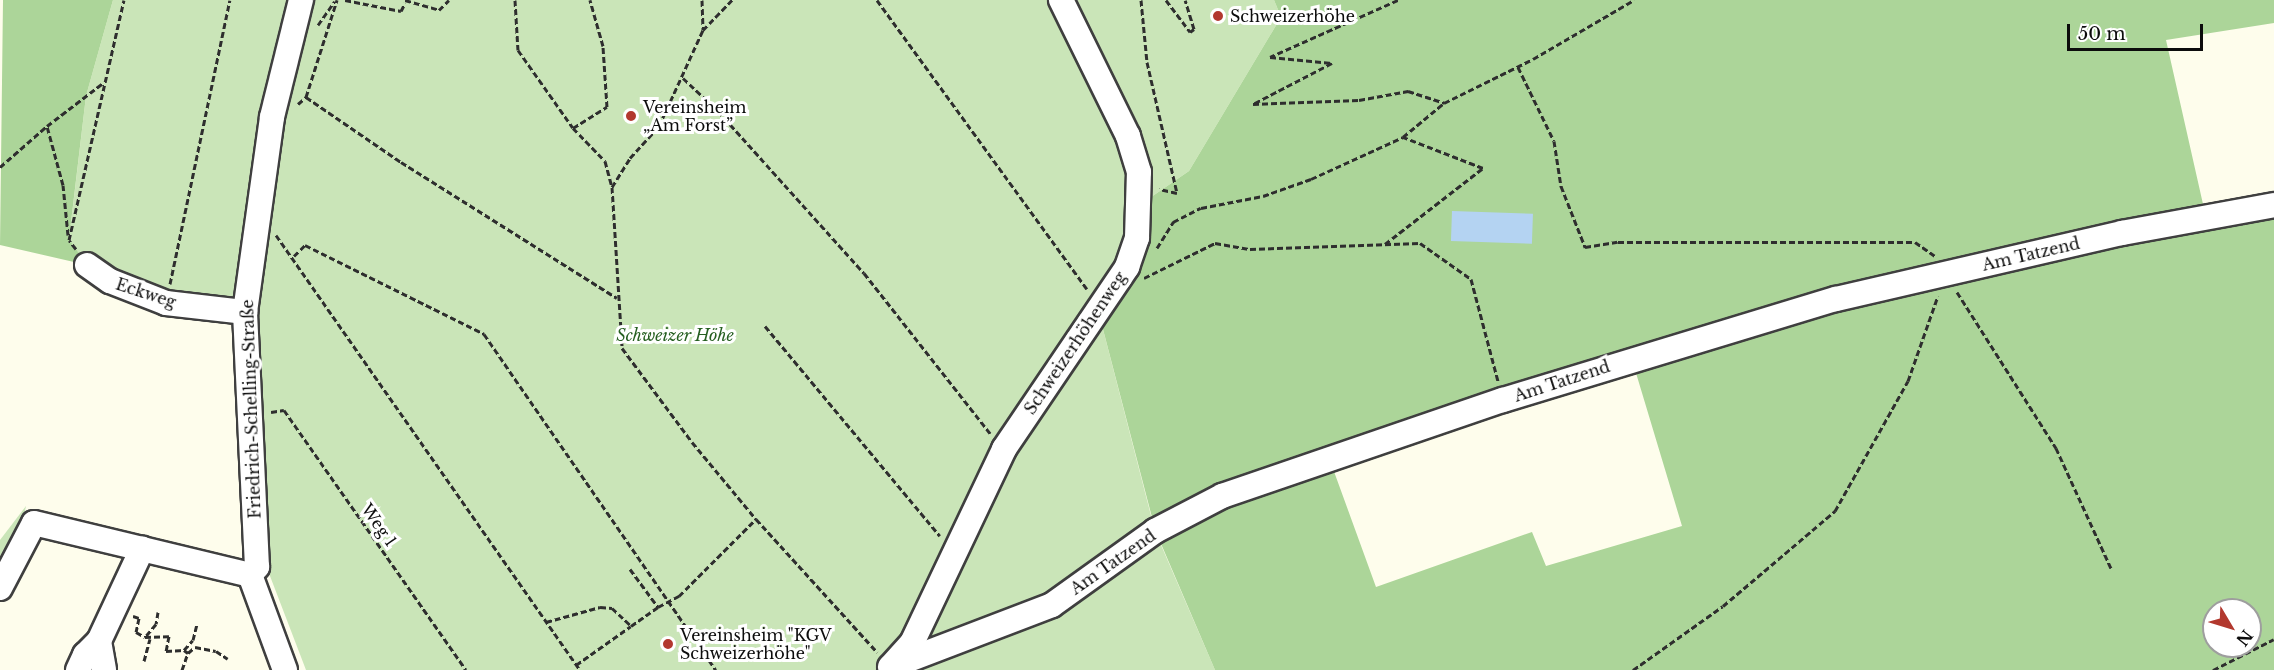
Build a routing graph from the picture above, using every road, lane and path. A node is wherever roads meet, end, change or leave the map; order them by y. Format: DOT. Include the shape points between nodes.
graph roads {
  1 [pos="124,0"];
  2 [pos="230,0"];
  3 [pos="301,0"];
  4 [pos="337,0"];
  5 [pos="345,0"];
  6 [pos="449,0"];
  7 [pos="515,0"];
  8 [pos="590,0"];
  9 [pos="702,0"];
  10 [pos="732,0"];
  11 [pos="877,0"];
  12 [pos="1061,0"];
  13 [pos="1141,0"];
  14 [pos="1166,0"];
  15 [pos="1185,0"];
  16 [pos="1398,0"];
  17 [pos="1629,0"];
  18 [pos="1634,0"];
  19 [pos="405,1"];
  20 [pos="1624,5"];
  21 [pos="703,30"];
  22 [pos="1518,67"];
  23 [pos="683,78"];
  24 [pos="104,82"];
  25 [pos="1444,103"];
  26 [pos="47,126"];
  27 [pos="573,128"];
  28 [pos="1402,137"];
  29 [pos="0,167"];
  30 [pos="1139,172"];
  31 [pos="612,187"];
  32 [pos="2274,205"];
  33 [pos="266,233"];
  34 [pos="69,240"];
  35 [pos="1384,245"];
  36 [pos="294,256"];
  37 [pos="87,265"];
  38 [pos="1127,267"];
  39 [pos="1945,274"];
  40 [pos="617,298"];
  41 [pos="166,303"];
  42 [pos="1098,310"];
  43 [pos="245,312"];
  44 [pos="765,326"];
  45 [pos="1503,400"];
  46 [pos="265,413"];
  47 [pos="1004,449"];
  48 [pos="756,519"];
  49 [pos="142,549"];
  50 [pos="953,550"];
  51 [pos="2111,568"];
  52 [pos="630,569"];
  53 [pos="254,571"];
  54 [pos="0,588"];
  55 [pos="672,601"];
  56 [pos="658,607"];
  57 [pos="158,612"];
  58 [pos="128,615"];
  59 [pos="545,622"];
  60 [pos="196,624"];
  61 [pos="632,626"];
  62 [pos="145,637"];
  63 [pos="150,639"];
  64 [pos="2274,639"];
  65 [pos="99,642"];
  66 [pos="184,650"];
  67 [pos="189,653"];
  68 [pos="228,660"];
  69 [pos="144,661"];
  70 [pos="576,665"];
  71 [pos="889,668"];
  72 [pos="78,670"];
  73 [pos="104,670"];
  74 [pos="182,670"];
  75 [pos="285,670"];
  76 [pos="466,670"];
  77 [pos="580,670"];
  78 [pos="716,670"];
  79 [pos="1633,670"];
  80 [pos="2213,670"];
  1 -- 24 [label="path"];
  2 -- 41 [label="path"];
  3 -- 43 [label="street, Friedrich-Schelling-Straße" via="272,117"];
  4 -- 40 [label="path" via="306,97 401,162"];
  5 -- 19 [label="path" via="400,11"];
  6 -- 19 [label="path" via="439,10"];
  7 -- 27 [label="path" via="518,50"];
  8 -- 27 [label="path" via="603,46 607,107"];
  9 -- 21 [label="path"];
  10 -- 21 [label="path"];
  11 -- 42 [label="path" via="1082,277"];
  12 -- 30 [label="street, Schweizerhöhenweg" via="1128,136"];
  13 -- 30 [label="path" via="1147,62 1177,193 1154,186"];
  14 -- 15 [label="path" via="1190,32 1194,29"];
  16 -- 25 [label="path" via="1270,57 1332,63 1253,104 1359,100 1408,92"];
  17 -- 20 [label="path"];
  18 -- 20 [label="path"];
  20 -- 22 [label="path"];
  21 -- 23 [label="path"];
  22 -- 25 [label="path"];
  22 -- 39 [label="path" via="1554,141 1561,186 1585,246 1618,242 1914,243 1935,255"];
  23 -- 31 [label="path" via="659,126 630,158"];
  23 -- 47 [label="path" via="718,111 864,273 945,380"];
  24 -- 26 [label="path"];
  24 -- 34 [label="path"];
  25 -- 28 [label="path"];
  26 -- 29 [label="path"];
  26 -- 34 [label="path" via="63,185"];
  27 -- 31 [label="path" via="605,161"];
  28 -- 35 [label="path" via="1483,168"];
  28 -- 38 [label="path" via="1263,196 1201,208 1173,222 1159,247"];
  30 -- 38 [label="street, Schweizerhöhenweg" via="1137,238"];
  31 -- 40 [label="path"];
  32 -- 39 [label="street, Am Tatzend" via="2122,233"];
  33 -- 36 [label="path" via="280,235"];
  34 -- 37 [label="path"];
  35 -- 38 [label="path" via="1250,249 1215,243 1130,286"];
  35 -- 45 [label="path" via="1420,243 1471,279"];
  36 -- 55 [label="path" via="305,245 484,334"];
  36 -- 59 [label="path"];
  37 -- 41 [label="street, Eckweg" via="110,281"];
  38 -- 42 [label="street, Schweizerhöhenweg"];
  39 -- 45 [label="street, Am Tatzend" via="1836,299"];
  39 -- 51 [label="path" via="2056,448"];
  39 -- 79 [label="path" via="1908,381 1835,510 1723,606"];
  40 -- 48 [label="path" via="622,348"];
  41 -- 43 [label="street, Eckweg"];
  42 -- 47 [label="street, Schweizerhöhenweg"];
  43 -- 53 [label="street, Friedrich-Schelling-Straße"];
  44 -- 50 [label="path"];
  45 -- 71 [label="street, Am Tatzend" via="1222,496 1155,531 1052,605"];
  46 -- 76 [label="path, Weg 1" via="284,410"];
  47 -- 50 [label="street, Schweizerhöhenweg"];
  48 -- 55 [label="path"];
  48 -- 71 [label="path"];
  49 -- 53 [label="street"];
  49 -- 54 [label="street" via="34,523"];
  49 -- 65 [label="street"];
  50 -- 71 [label="street, Schweizerhöhenweg" via="912,643"];
  52 -- 56 [label="path"];
  53 -- 75 [label="street, Friedrich-Schelling-Straße"];
  55 -- 56 [label="path"];
  55 -- 78 [label="path"];
  56 -- 61 [label="path"];
  57 -- 62 [label="path" via="156,624"];
  58 -- 62 [label="path" via="139,618 136,632"];
  59 -- 61 [label="path" via="600,607 612,608"];
  59 -- 70 [label="path"];
  60 -- 66 [label="path" via="193,640"];
  61 -- 70 [label="path"];
  62 -- 63 [label="path"];
  63 -- 66 [label="path" via="169,636 166,651"];
  63 -- 69 [label="path"];
  64 -- 80 [label="path"];
  65 -- 72 [label="street" via="85,655"];
  65 -- 73 [label="street"];
  66 -- 67 [label="path"];
  67 -- 68 [label="path" via="195,647 216,651"];
  67 -- 74 [label="path"];
  70 -- 77 [label="path"];
}
